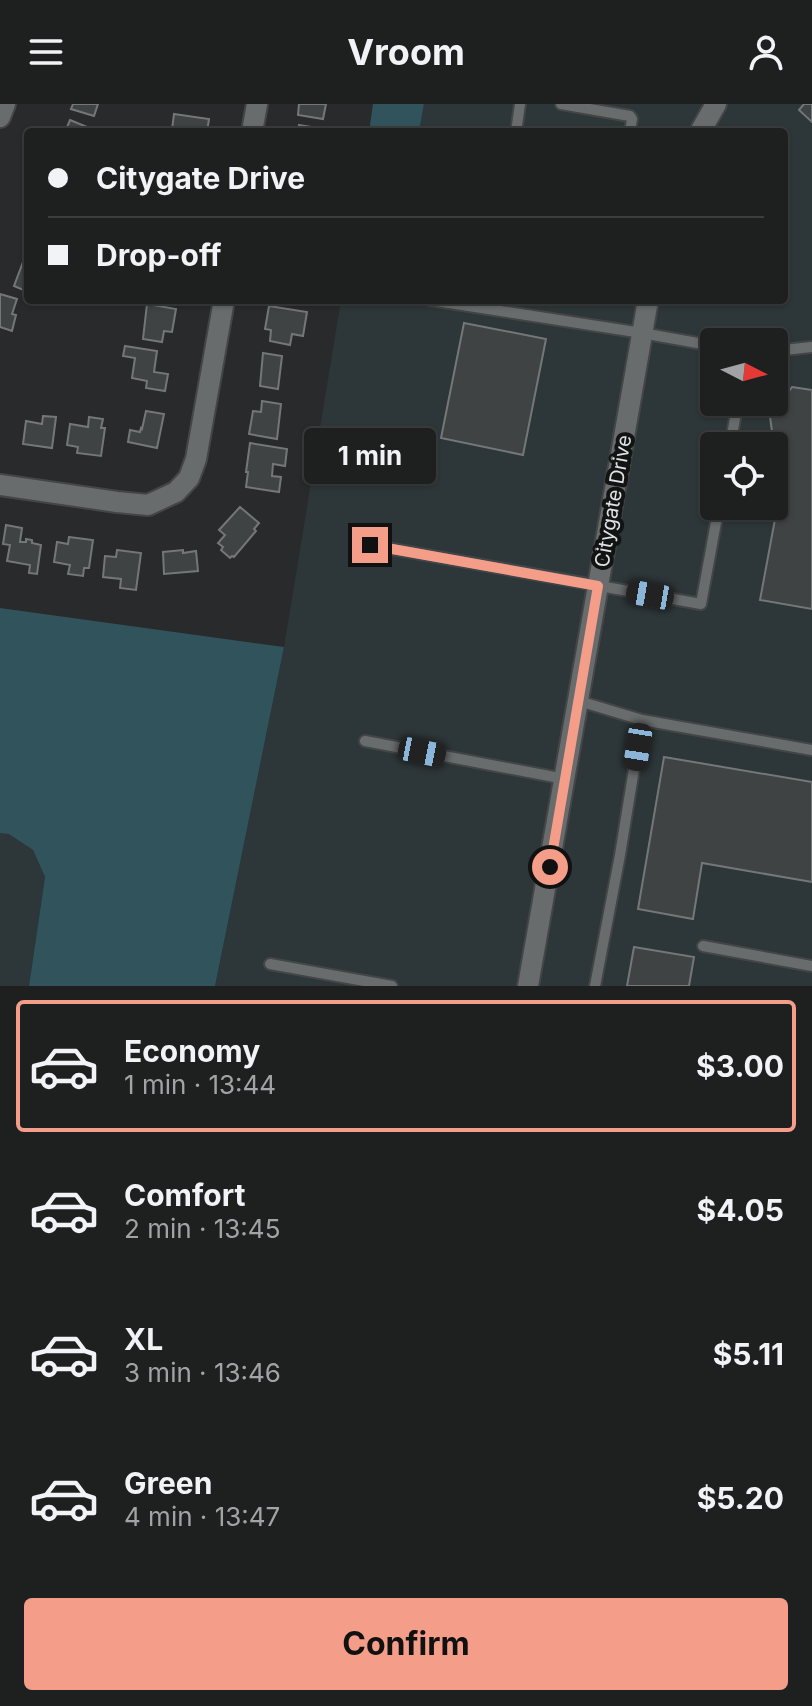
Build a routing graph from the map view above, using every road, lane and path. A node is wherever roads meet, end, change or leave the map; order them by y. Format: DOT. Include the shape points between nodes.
graph roads {
  1 [pos="5,104"];
  2 [pos="257,104"];
  3 [pos="520,104"];
  4 [pos="561,104"];
  5 [pos="716,104"];
  6 [pos="0,117"];
  7 [pos="253,128"];
  8 [pos="517,128"];
  9 [pos="631,128"];
  10 [pos="702,128"];
  11 [pos="223,304"];
  12 [pos="456,304"];
  13 [pos="647,304"];
  14 [pos="642,333"];
  15 [pos="700,343"];
  16 [pos="812,347"];
  17 [pos="788,350"];
  18 [pos="0,485"];
  19 [pos="716,520"];
  20 [pos="370,545"];
  21 [pos="598,586"];
  22 [pos="579,701"];
  23 [pos="642,720"];
  24 [pos="365,741"];
  25 [pos="812,750"];
  26 [pos="565,779"];
  27 [pos="703,946"];
  28 [pos="270,964"];
  29 [pos="812,966"];
  30 [pos="392,986"];
  31 [pos="528,986"];
  32 [pos="595,986"];
  1 -- 6 [label="street"];
  2 -- 7 [label="street"];
  3 -- 8 [label="lane"];
  4 -- 9 [label="lane" via="630,116"];
  5 -- 10 [label="street"];
  11 -- 18 [label="street" via="196,459 176,492 148,505"];
  12 -- 14 [label="lane"];
  13 -- 14 [label="street, Citygate Drive"];
  14 -- 15 [label="lane"];
  14 -- 21 [label="street, Citygate Drive"];
  16 -- 17 [label="lane"];
  19 -- 21 [label="lane" via="701,604"];
  20 -- 21 [label="lane"];
  21 -- 22 [label="street, Citygate Drive"];
  22 -- 23 [label="lane"];
  22 -- 26 [label="street, Citygate Drive"];
  23 -- 25 [label="lane"];
  23 -- 32 [label="lane"];
  24 -- 26 [label="lane"];
  26 -- 31 [label="street, Citygate Drive"];
  27 -- 29 [label="lane"];
  28 -- 30 [label="lane"];
}
